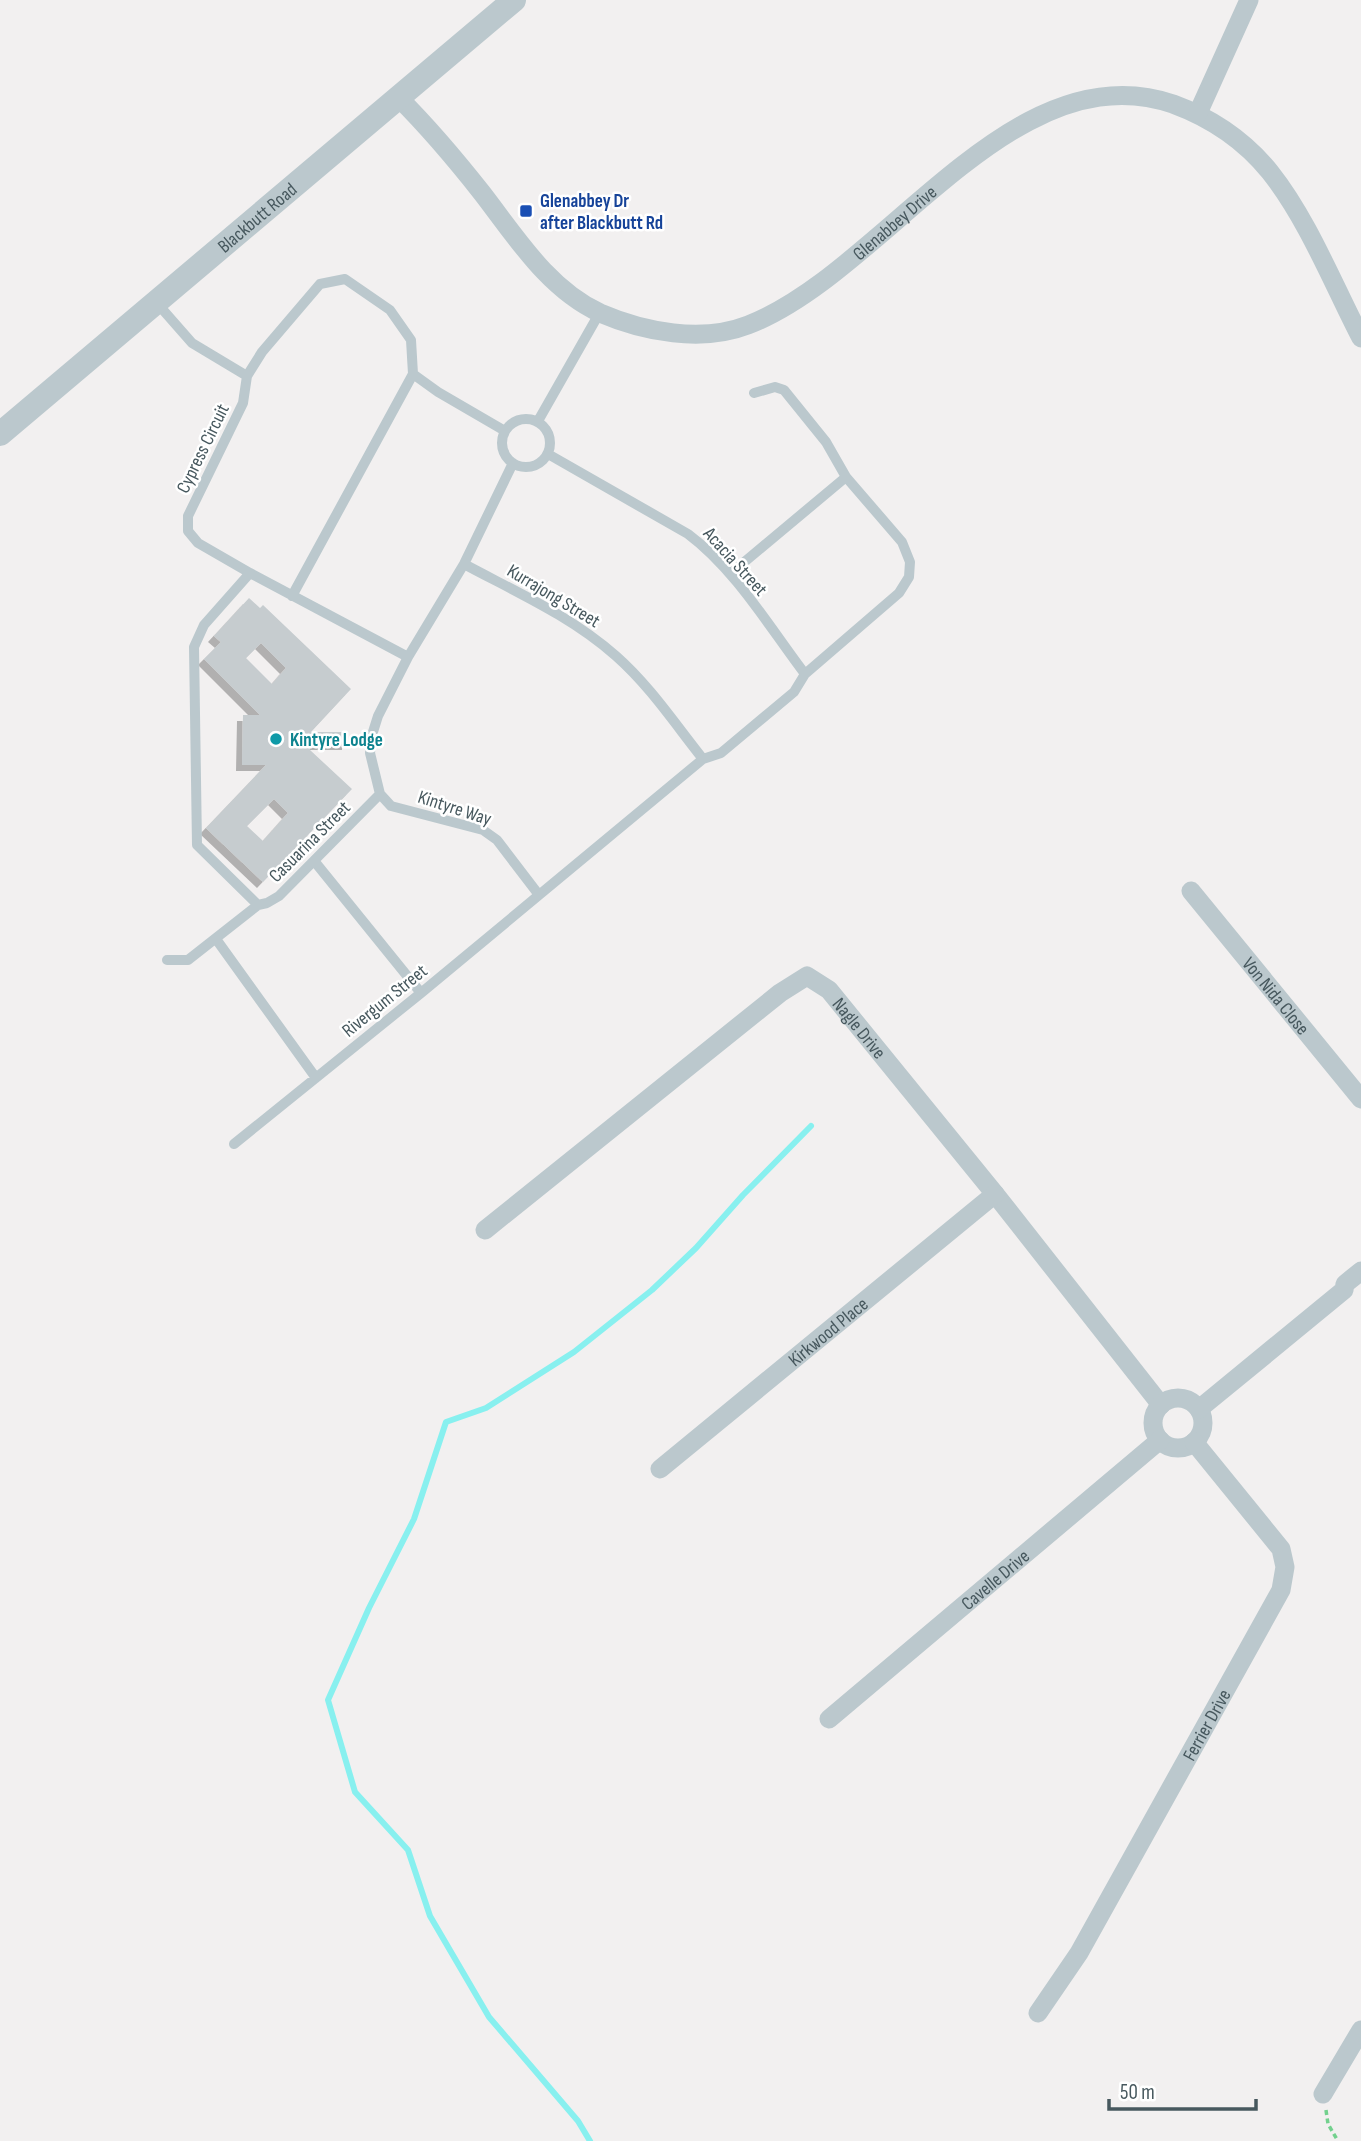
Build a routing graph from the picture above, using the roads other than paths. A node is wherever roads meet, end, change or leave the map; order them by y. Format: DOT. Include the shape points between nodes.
graph roads {
  1 [pos="514,0"];
  2 [pos="1249,0"];
  3 [pos="399,98"];
  4 [pos="1198,113"];
  5 [pos="156,302"];
  6 [pos="600,312"];
  7 [pos="1361,338"];
  8 [pos="413,374"];
  9 [pos="247,376"];
  10 [pos="754,393"];
  11 [pos="538,421"];
  12 [pos="505,431"];
  13 [pos="0,434"];
  14 [pos="548,454"];
  15 [pos="513,463"];
  16 [pos="846,477"];
  17 [pos="464,564"];
  18 [pos="250,573"];
  19 [pos="730,574"];
  20 [pos="292,596"];
  21 [pos="408,657"];
  22 [pos="805,674"];
  23 [pos="703,759"];
  24 [pos="380,794"];
  25 [pos="315,862"];
  26 [pos="1191,891"];
  27 [pos="539,895"];
  28 [pos="258,905"];
  29 [pos="216,939"];
  30 [pos="167,960"];
  31 [pos="421,993"];
  32 [pos="316,1078"];
  33 [pos="1361,1099"];
  34 [pos="234,1144"];
  35 [pos="995,1194"];
  36 [pos="485,1230"];
  37 [pos="1361,1271"];
  38 [pos="1353,1287"];
  39 [pos="1161,1405"];
  40 [pos="1199,1409"];
  41 [pos="1160,1440"];
  42 [pos="1194,1442"];
  43 [pos="660,1469"];
  44 [pos="829,1719"];
  45 [pos="1038,2013"];
  46 [pos="1361,2030"];
  47 [pos="1323,2094"];
  1 -- 3 [label="street, Blackbutt Road"];
  2 -- 4 [label="street"];
  3 -- 5 [label="street, Blackbutt Road"];
  3 -- 6 [label="street, Glenabbey Drive" via="449,151 544,271 572,297"];
  4 -- 6 [label="street, Glenabbey Drive" via="1156,99 1110,95 1062,106 1012,130 964,164 822,284 784,309 744,327 692,335 640,328"];
  4 -- 7 [label="street, Glenabbey Drive" via="1238,139 1270,172 1296,209"];
  5 -- 9 [label="lane" via="192,343"];
  5 -- 13 [label="street, Blackbutt Road"];
  6 -- 11 [label="lane"];
  8 -- 9 [label="lane, Cypress Circuit" via="411,340 390,310 345,279 320,284"];
  8 -- 12 [label="lane"];
  8 -- 20 [label="lane"];
  9 -- 18 [label="lane, Cypress Circuit" via="243,403 188,516 188,531 198,543"];
  10 -- 16 [label="lane" via="775,387 784,390 826,442"];
  11 -- 12 [label="lane" via="516,421"];
  11 -- 14 [label="lane" via="548,432"];
  12 -- 15 [label="lane" via="504,452"];
  14 -- 15 [label="lane" via="529,467"];
  14 -- 19 [label="lane, Acacia Street" via="688,534"];
  15 -- 17 [label="lane"];
  16 -- 19 [label="lane"];
  16 -- 22 [label="lane, Rivergum Street" via="902,542 910,562 909,577 899,593"];
  17 -- 21 [label="lane"];
  17 -- 23 [label="lane, Kurrajong Street" via="572,621 615,655"];
  18 -- 20 [label="lane, Cypress Circuit"];
  18 -- 28 [label="lane" via="204,625 194,647 197,845"];
  19 -- 22 [label="lane, Acacia Street"];
  20 -- 21 [label="lane, Cypress Circuit"];
  21 -- 24 [label="lane" via="372,735 370,753"];
  22 -- 23 [label="lane, Rivergum Street" via="794,692 721,753"];
  23 -- 27 [label="lane, Rivergum Street"];
  24 -- 25 [label="lane, Casuarina Street"];
  24 -- 27 [label="lane, Kintyre Way" via="391,806 483,830 497,840"];
  25 -- 28 [label="lane, Casuarina Street" via="279,896"];
  25 -- 31 [label="lane"];
  26 -- 33 [label="street, Von Nida Close"];
  27 -- 31 [label="lane, Rivergum Street"];
  28 -- 29 [label="lane, Casuarina Street"];
  29 -- 30 [label="lane, Casuarina Street" via="188,960"];
  29 -- 32 [label="lane"];
  31 -- 32 [label="lane, Rivergum Street"];
  32 -- 34 [label="lane, Rivergum Street"];
  35 -- 36 [label="street, Nagle Drive" via="829,990 807,976"];
  35 -- 39 [label="street, Nagle Drive"];
  35 -- 43 [label="street, Kirkwood Place"];
  37 -- 38 [label="street" via="1345,1284"];
  38 -- 40 [label="street"];
  39 -- 40 [label="street" via="1181,1398"];
  39 -- 41 [label="street" via="1153,1426"];
  40 -- 42 [label="street" via="1202,1430"];
  41 -- 42 [label="street" via="1180,1448"];
  41 -- 44 [label="street, Cavelle Drive"];
  42 -- 45 [label="street, Ferrier Drive" via="1281,1549 1285,1567 1281,1591 1079,1953"];
  46 -- 47 [label="street"];
}
